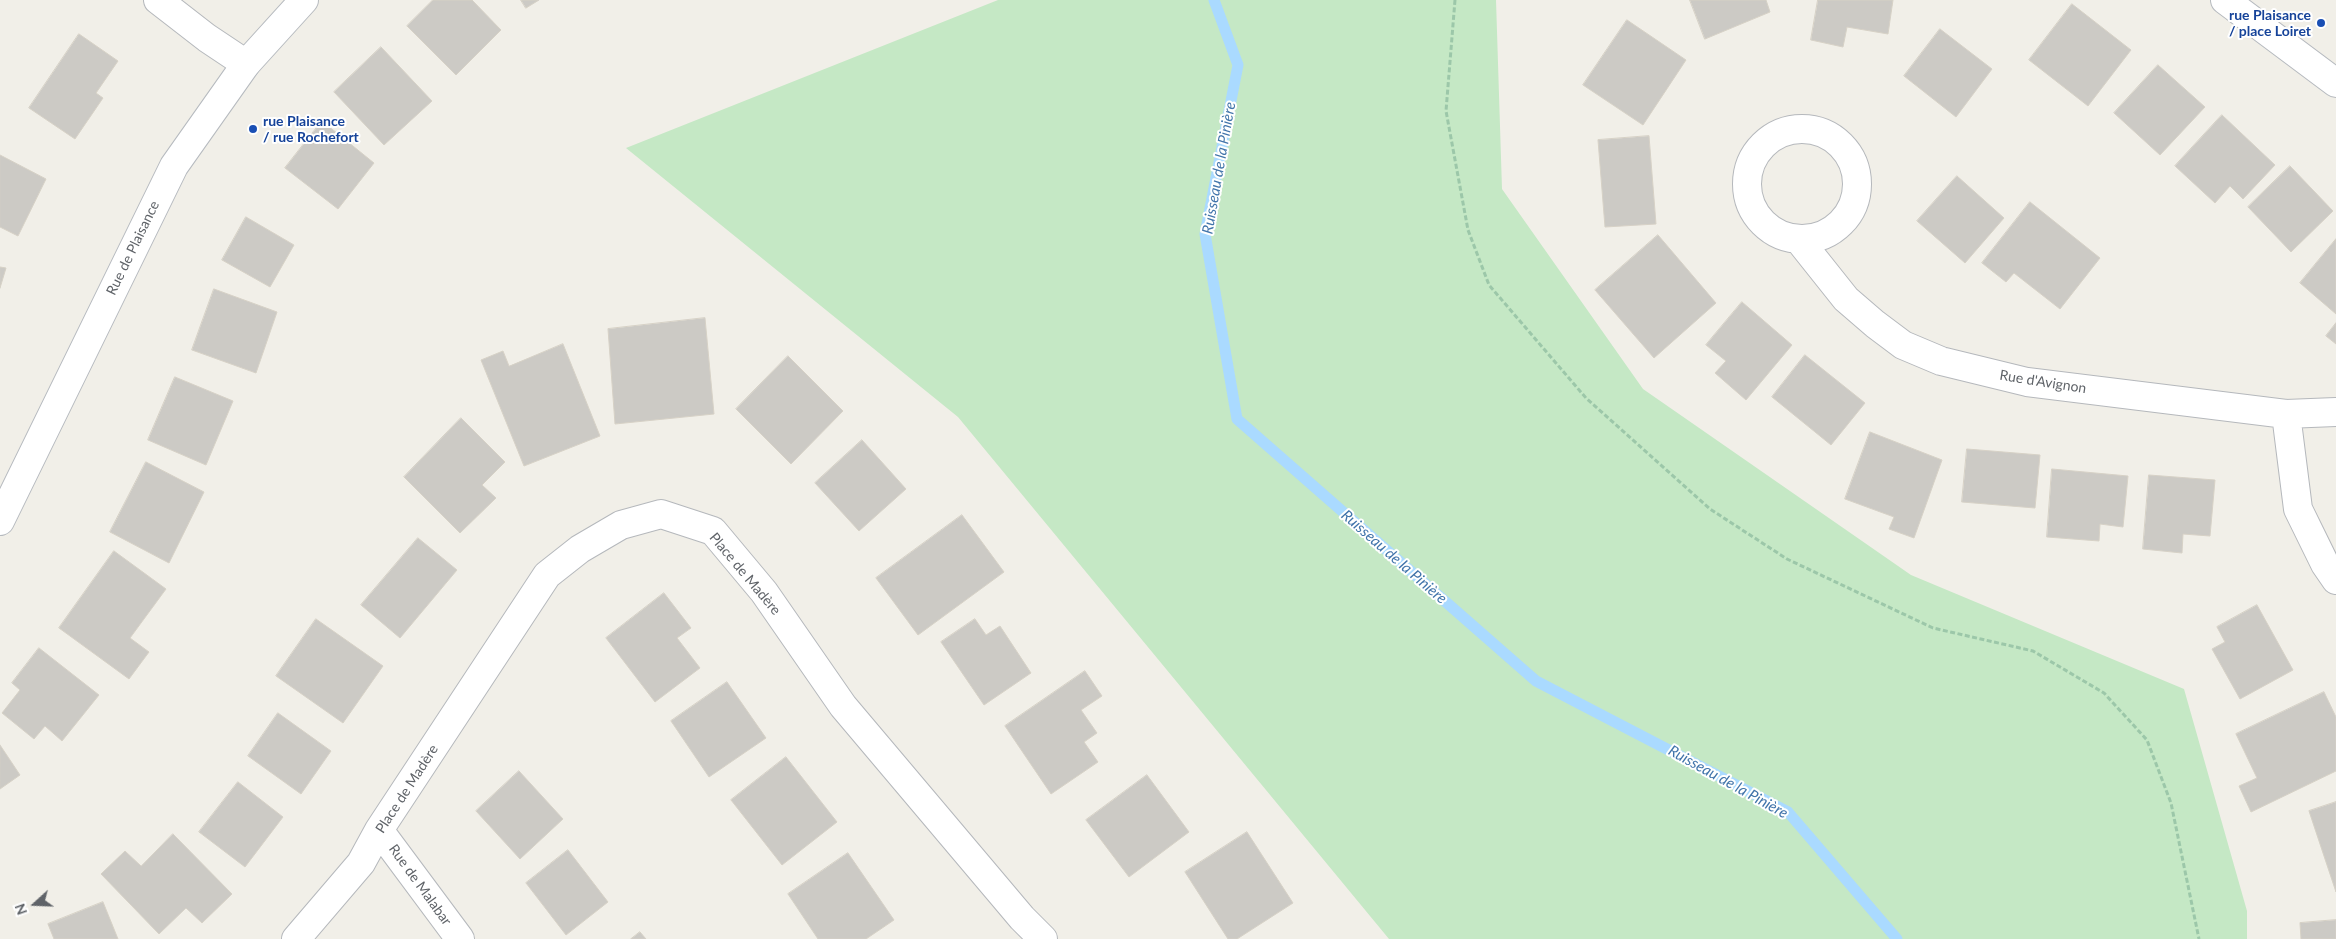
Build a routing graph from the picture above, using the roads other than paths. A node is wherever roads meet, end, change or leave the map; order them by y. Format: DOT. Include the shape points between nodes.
graph roads {
  1 [pos="158,0"];
  2 [pos="304,0"];
  3 [pos="2225,0"];
  4 [pos="246,64"];
  5 [pos="2336,83"];
  6 [pos="1799,240"];
  7 [pos="2336,412"];
  8 [pos="2286,414"];
  9 [pos="0,520"];
  10 [pos="2336,580"];
  11 [pos="379,830"];
  12 [pos="296,939"];
  13 [pos="460,939"];
  14 [pos="1043,939"];
  1 -- 4 [label="street"];
  2 -- 4 [label="street, Rue de Plaisance"];
  3 -- 5 [label="street"];
  4 -- 9 [label="street, Rue de Plaisance" via="174,166"];
  6 -- 6 [label="street" via="1818,237 1834,229 1847,216 1855,199 1857,180 1852,162 1842,146 1827,135 1810,129 1792,130 1762,146 1752,161 1747,179 1754,213 1766,227 1782,236"];
  6 -- 8 [label="street, Rue d'Avignon" via="1846,299 1868,318 1903,345 1941,361 2027,382"];
  7 -- 8 [label="street, Rue d'Avignon"];
  8 -- 10 [label="street" via="2298,509"];
  11 -- 12 [label="street, Place de Madère" via="361,863"];
  11 -- 13 [label="street, Rue de Malabar"];
  11 -- 14 [label="street, Place de Madère" via="546,575 580,549 621,525 661,514 713,531 764,592 843,706"];
}
